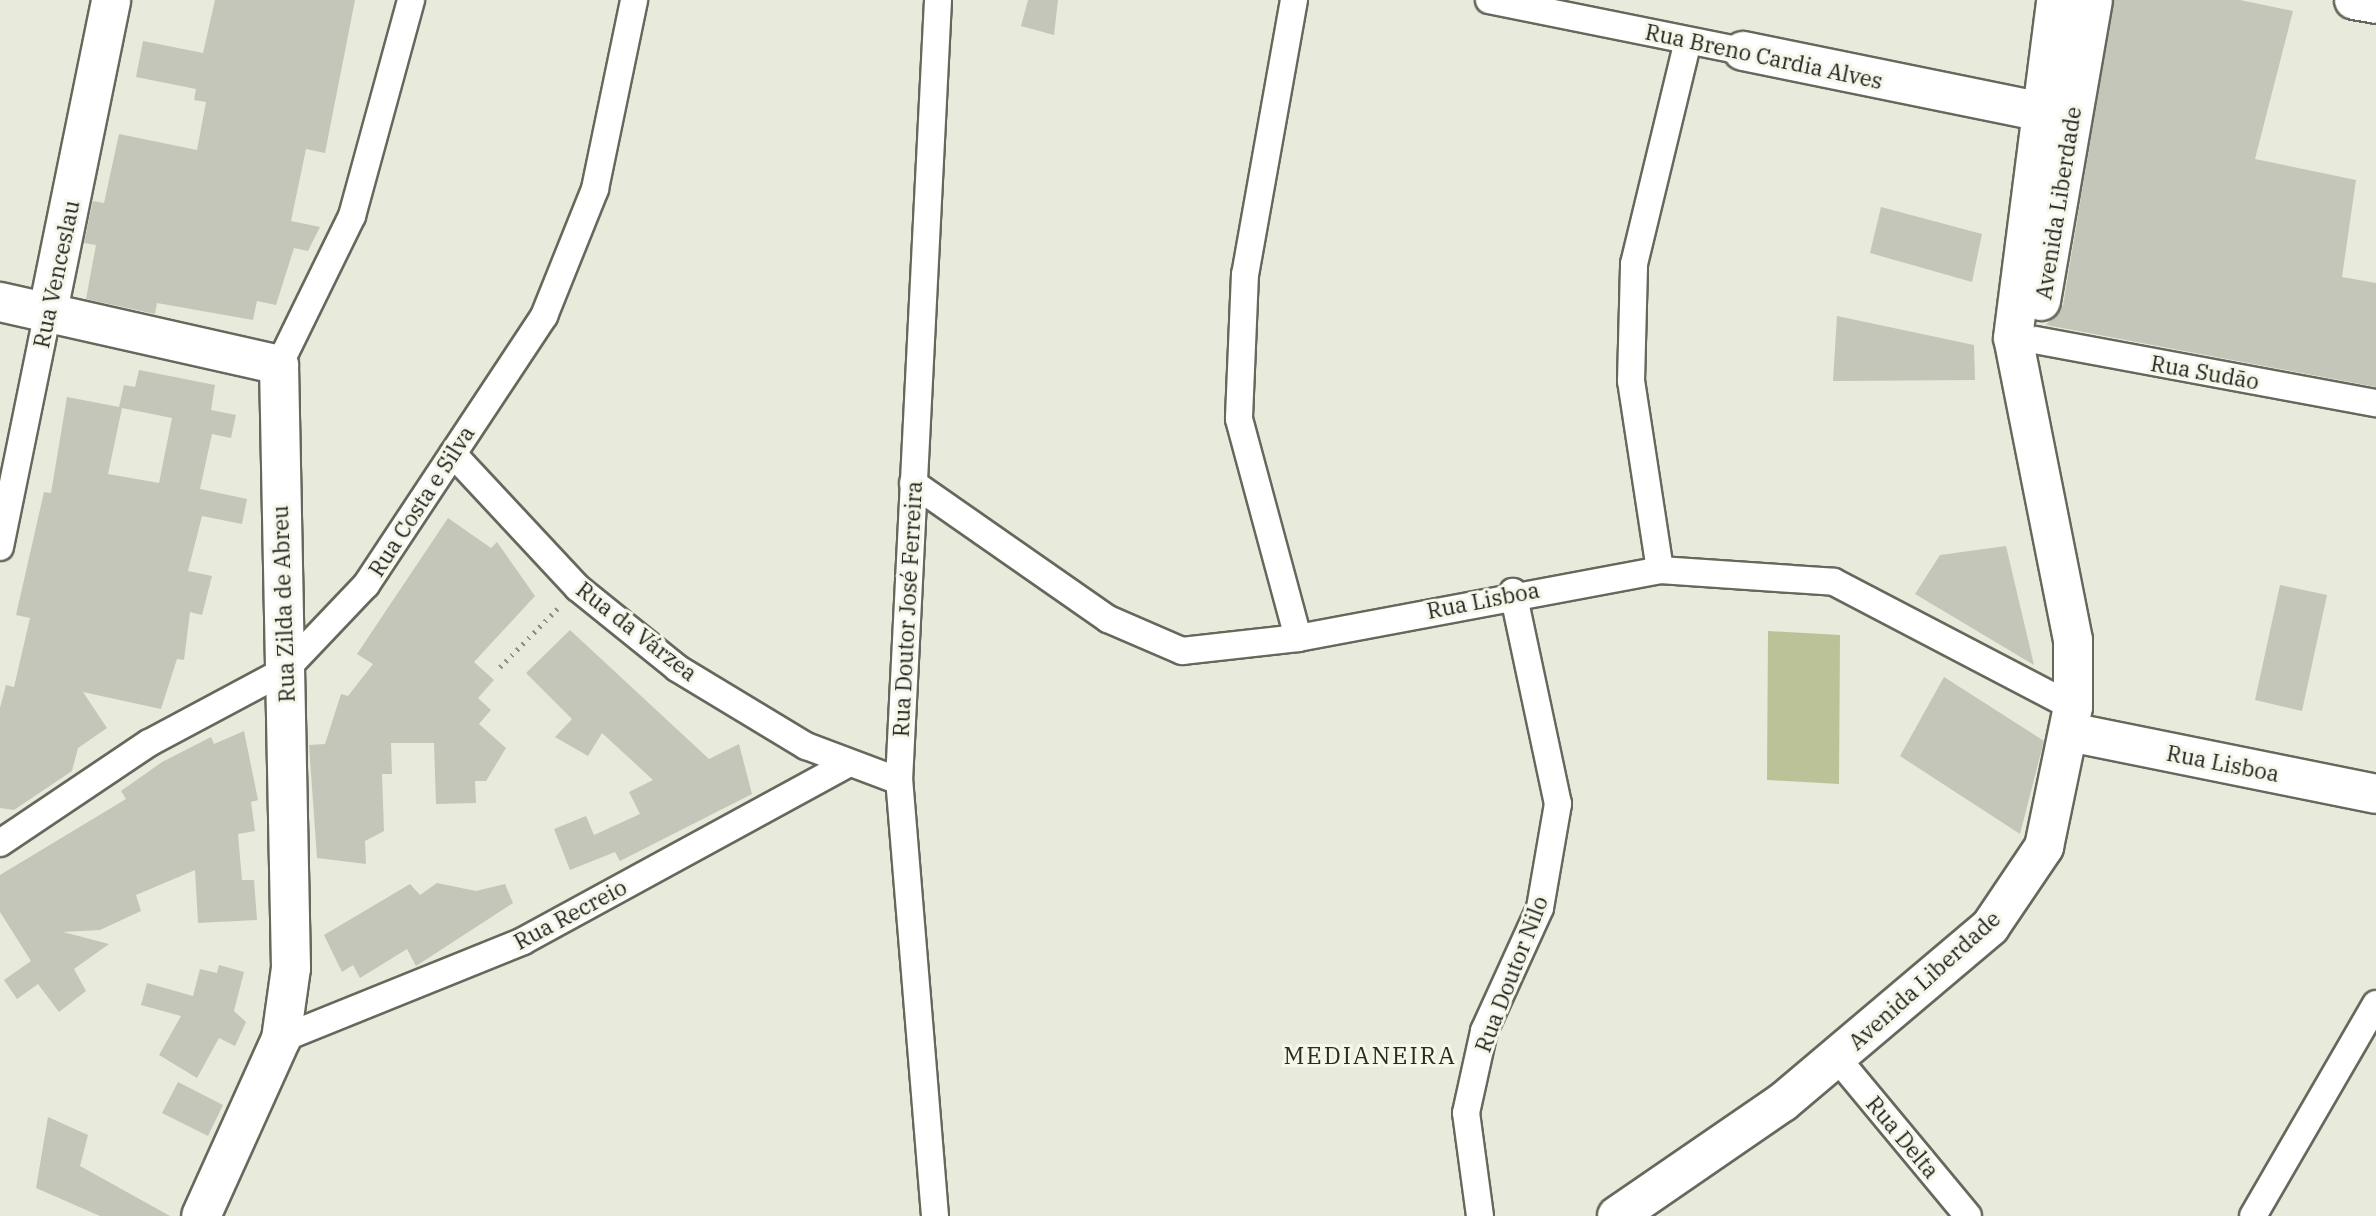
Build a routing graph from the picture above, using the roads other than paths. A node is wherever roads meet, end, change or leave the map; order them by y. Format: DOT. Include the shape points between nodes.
graph roads {
  1 [pos="111,0"];
  2 [pos="411,0"];
  3 [pos="634,0"];
  4 [pos="938,0"];
  5 [pos="1294,0"];
  6 [pos="1489,0"];
  7 [pos="2056,0"];
  8 [pos="2093,0"];
  9 [pos="2354,0"];
  10 [pos="2376,4"];
  11 [pos="1688,41"];
  12 [pos="1743,51"];
  13 [pos="2055,115"];
  14 [pos="0,302"];
  15 [pos="48,311"];
  16 [pos="2035,340"];
  17 [pos="279,365"];
  18 [pos="2376,403"];
  19 [pos="2025,407"];
  20 [pos="453,454"];
  21 [pos="913,483"];
  22 [pos="0,547"];
  23 [pos="1660,570"];
  24 [pos="1513,592"];
  25 [pos="1298,638"];
  26 [pos="284,671"];
  27 [pos="2071,719"];
  28 [pos="848,764"];
  29 [pos="899,781"];
  30 [pos="2376,794"];
  31 [pos="0,843"];
  32 [pos="2376,1004"];
  33 [pos="281,1039"];
  34 [pos="1837,1058"];
  35 [pos="201,1216"];
  36 [pos="935,1216"];
  37 [pos="1480,1216"];
  38 [pos="1617,1216"];
  39 [pos="1968,1216"];
  40 [pos="2253,1216"];
  1 -- 15 [label="main road, Rua Venceslau"];
  2 -- 17 [label="street, Rua Zilda de Abreu" via="352,216"];
  3 -- 20 [label="street, Rua Costa e Silva" via="595,189 544,316"];
  4 -- 21 [label="street, Rua Doutor José Ferreira"];
  5 -- 25 [label="street" via="1245,274 1239,419"];
  6 -- 11 [label="street, Rua Breno Cardia Alves"];
  7 -- 13 [label="main road, Avenida Liberdade"];
  8 -- 13 [label="main road, Avenida Liberdade"];
  9 -- 10 [label="main road"];
  11 -- 12 [label="street, Rua Breno Cardia Alves"];
  11 -- 23 [label="street" via="1634,264 1631,381"];
  12 -- 13 [label="main road, Rua Breno Cardia Alves"];
  13 -- 16 [label="main road, Avenida Liberdade"];
  13 -- 19 [label="main road, Avenida Liberdade" via="2013,338"];
  14 -- 15 [label="main road"];
  15 -- 17 [label="main road"];
  15 -- 22 [label="street, Rua Venceslau"];
  16 -- 18 [label="street, Rua Sudão"];
  16 -- 19 [label="main road, Avenida Liberdade"];
  17 -- 26 [label="main road, Rua Zilda de Abreu"];
  19 -- 27 [label="main road, Avenida Liberdade" via="2073,640"];
  20 -- 26 [label="street, Rua Costa e Silva" via="366,585"];
  20 -- 28 [label="street, Rua da Várzea" via="578,588 677,668"];
  21 -- 25 [label="street, Rua Lisboa" via="1108,619 1182,651"];
  21 -- 29 [label="street, Rua Doutor José Ferreira"];
  23 -- 24 [label="street, Rua Lisboa"];
  23 -- 27 [label="street, Rua Lisboa" via="1834,582"];
  24 -- 25 [label="street, Rua Lisboa"];
  24 -- 37 [label="street, Rua Doutor Nilo" via="1558,804 1540,908 1484,1031 1466,1113"];
  26 -- 31 [label="street, Rua Costa e Silva" via="149,743"];
  26 -- 33 [label="main road, Rua Zilda de Abreu" via="291,968"];
  27 -- 30 [label="main road, Rua Lisboa"];
  27 -- 34 [label="main road, Avenida Liberdade" via="2044,847 2023,886 1990,927"];
  28 -- 29 [label="street, Rua da Várzea"];
  28 -- 33 [label="street, Rua Recreio" via="523,941"];
  29 -- 36 [label="street, Rua Doutor José Ferreira"];
  32 -- 40 [label="street"];
  33 -- 35 [label="main road, Rua Zilda de Abreu"];
  34 -- 38 [label="main road, Avenida Liberdade" via="1705,1161"];
  34 -- 39 [label="street, Rua Delta"];
}
